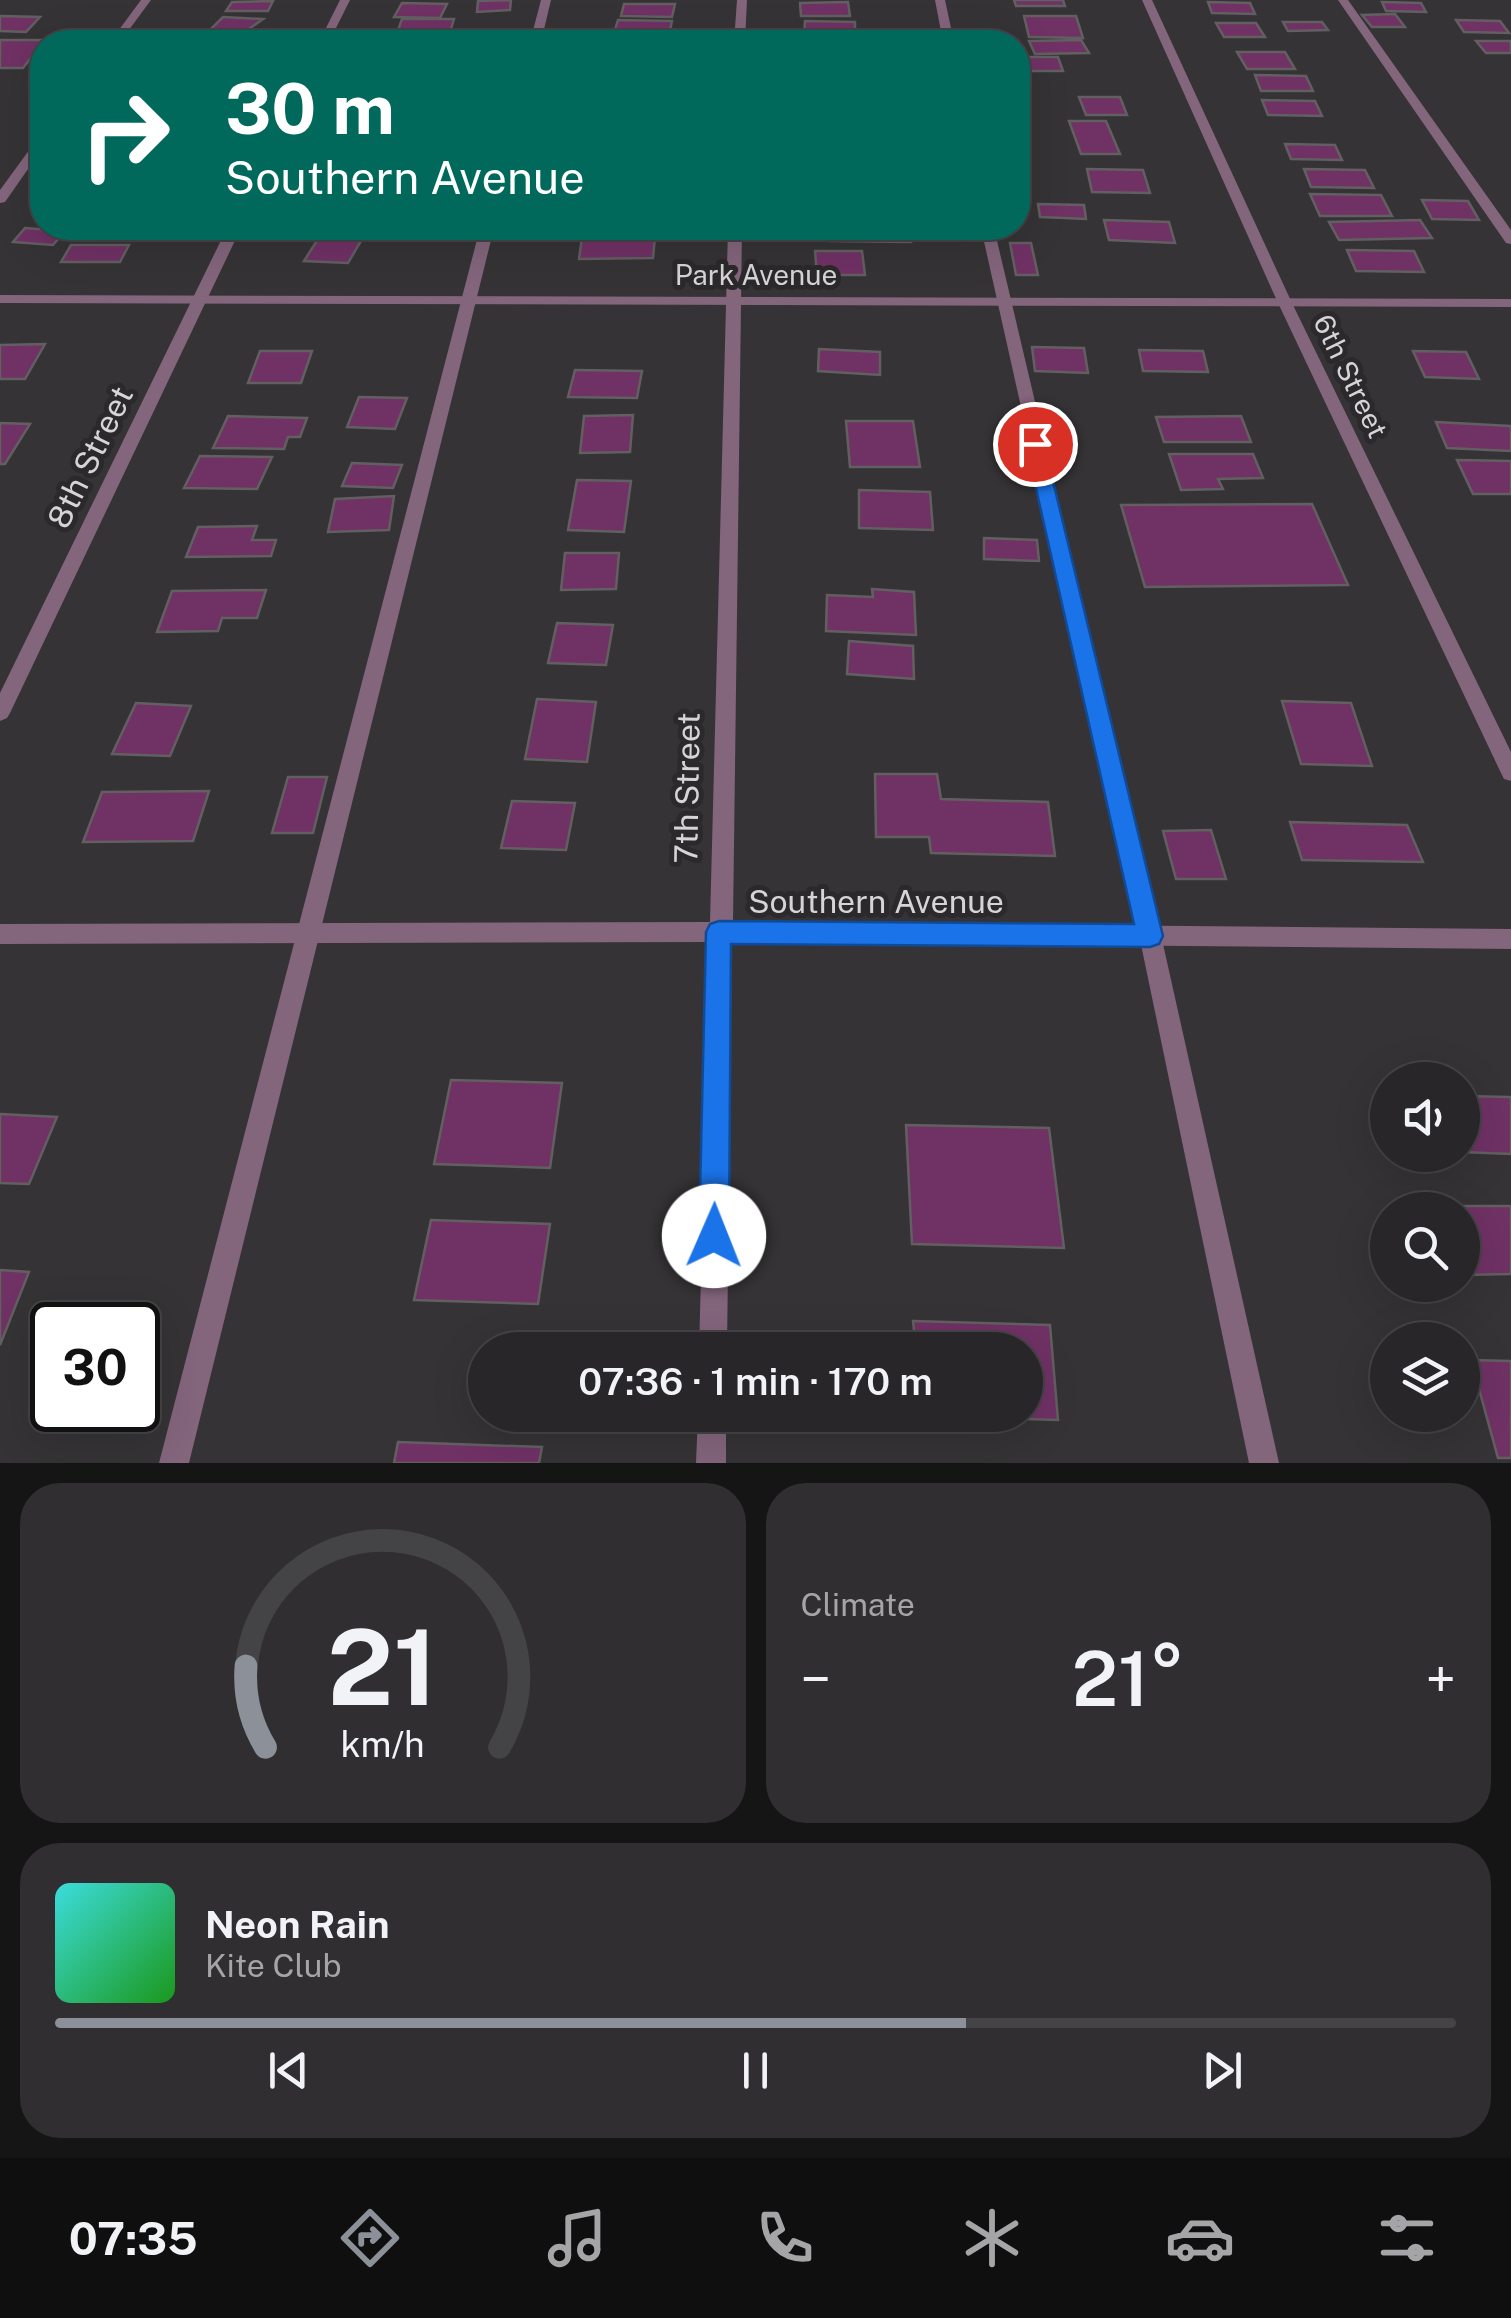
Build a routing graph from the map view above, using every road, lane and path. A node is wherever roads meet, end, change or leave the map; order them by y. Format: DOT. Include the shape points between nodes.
graph roads {
  1 [pos="146,0"];
  2 [pos="345,0"];
  3 [pos="546,0"];
  4 [pos="742,0"];
  5 [pos="940,0"];
  6 [pos="1147,0"];
  7 [pos="1343,0"];
  8 [pos="123,30"];
  9 [pos="330,30"];
  10 [pos="538,30"];
  11 [pos="741,30"];
  12 [pos="946,30"];
  13 [pos="30,157"];
  14 [pos="0,198"];
  15 [pos="228,240"];
  16 [pos="484,240"];
  17 [pos="735,240"];
  18 [pos="988,240"];
  19 [pos="1511,240"];
  20 [pos="200,297"];
  21 [pos="469,298"];
  22 [pos="733,298"];
  23 [pos="0,299"];
  24 [pos="1001,300"];
  25 [pos="1285,303"];
  26 [pos="1511,303"];
  27 [pos="0,713"];
  28 [pos="1511,773"];
  29 [pos="719,932"];
  30 [pos="309,933"];
  31 [pos="0,934"];
  32 [pos="1150,936"];
  33 [pos="1511,939"];
  34 [pos="712,1332"];
  35 [pos="712,1432"];
  36 [pos="174,1463"];
  37 [pos="711,1463"];
  38 [pos="1264,1463"];
  1 -- 8 [label="street"];
  2 -- 9 [label="street"];
  3 -- 10 [label="street"];
  4 -- 11 [label="street"];
  5 -- 12 [label="street"];
  6 -- 25 [label="street, 6th Street"];
  7 -- 19 [label="street"];
  13 -- 14 [label="street"];
  15 -- 20 [label="street, 8th Street"];
  16 -- 21 [label="street"];
  17 -- 22 [label="street, 7th Street"];
  18 -- 24 [label="street"];
  20 -- 21 [label="street, Park Avenue"];
  20 -- 23 [label="street, Park Avenue"];
  20 -- 27 [label="street, 8th Street"];
  21 -- 22 [label="street, Park Avenue"];
  21 -- 30 [label="street"];
  22 -- 24 [label="street, Park Avenue"];
  22 -- 29 [label="street, 7th Street"];
  24 -- 25 [label="street, Park Avenue"];
  24 -- 32 [label="street"];
  25 -- 26 [label="street, Park Avenue"];
  25 -- 28 [label="street, 6th Street"];
  29 -- 30 [label="street, Southern Avenue"];
  29 -- 32 [label="street, Southern Avenue"];
  29 -- 34 [label="street, 7th Street"];
  30 -- 31 [label="street, Southern Avenue"];
  30 -- 36 [label="street"];
  32 -- 33 [label="street, Southern Avenue"];
  32 -- 38 [label="street"];
  35 -- 37 [label="street"];
}
